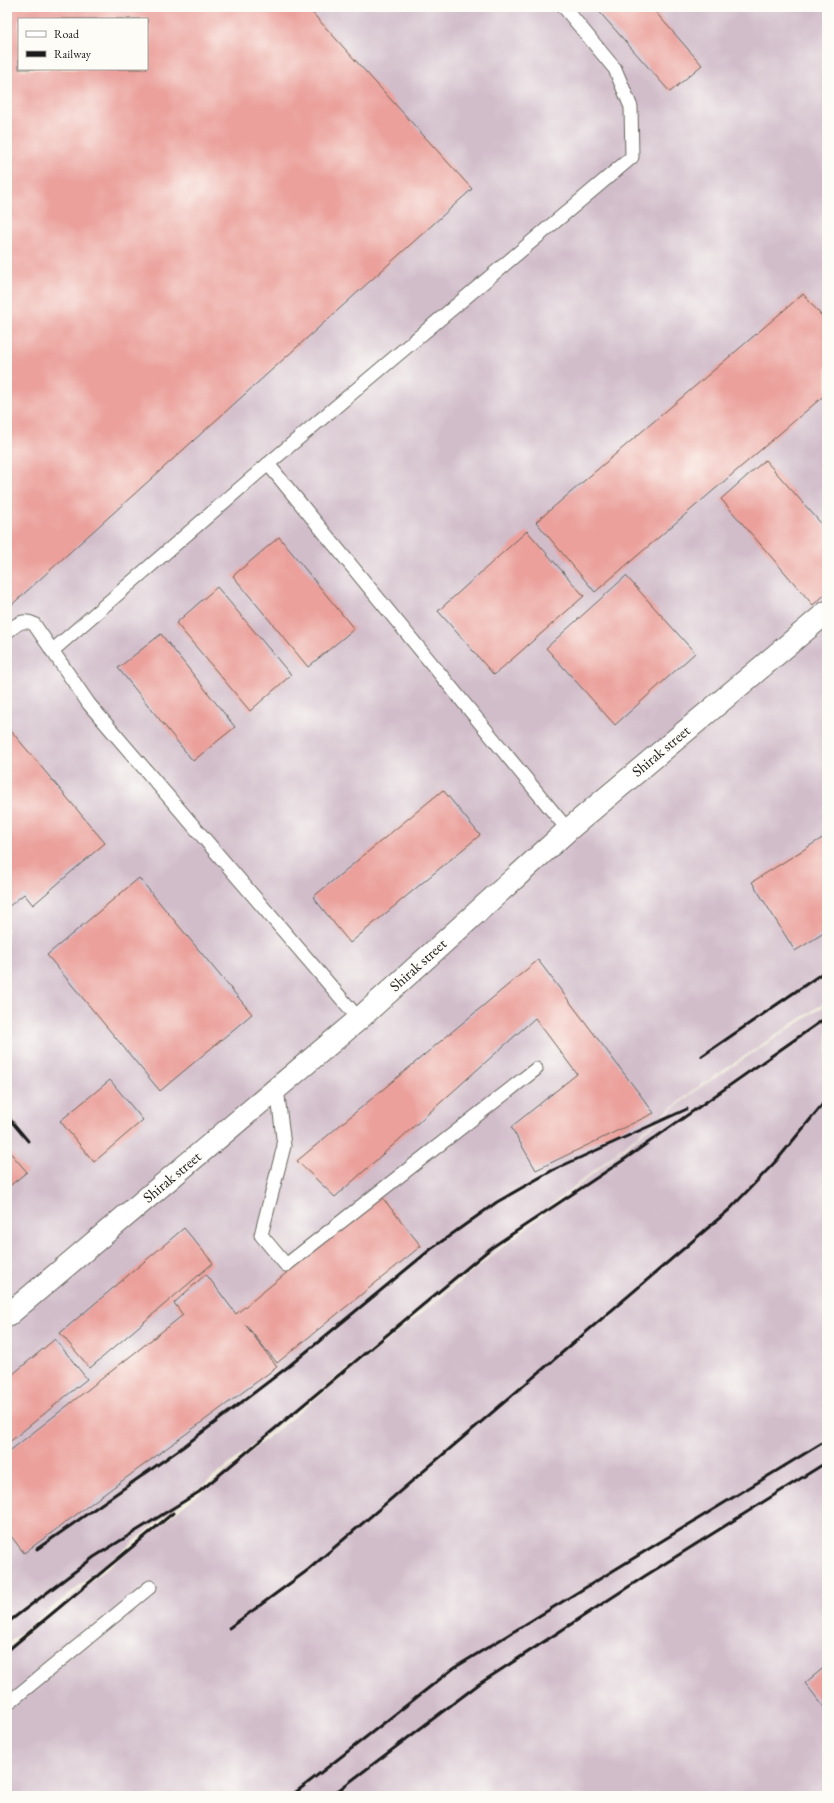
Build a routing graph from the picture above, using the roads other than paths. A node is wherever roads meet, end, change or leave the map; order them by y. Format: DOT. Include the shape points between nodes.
graph roads {
  1 [pos="564,7"];
  2 [pos="268,464"];
  3 [pos="827,612"];
  4 [pos="7,632"];
  5 [pos="52,652"];
  6 [pos="568,830"];
  7 [pos="359,1019"];
  8 [pos="536,1069"];
  9 [pos="277,1088"];
  10 [pos="7,1316"];
  11 [pos="150,1587"];
  12 [pos="7,1704"];
  1 -- 2 [label="lane" via="615,68 631,107 632,157"];
  2 -- 5 [label="lane"];
  2 -- 6 [label="lane"];
  3 -- 6 [label="street, Shirak street"];
  4 -- 5 [label="lane" via="20,622 28,621 34,624"];
  5 -- 7 [label="lane" via="89,704"];
  6 -- 7 [label="street, Shirak street"];
  7 -- 9 [label="street, Shirak street"];
  8 -- 9 [label="lane" via="286,1265 261,1235 284,1146"];
  9 -- 10 [label="street, Shirak street"];
  11 -- 12 [label="lane"];
}
